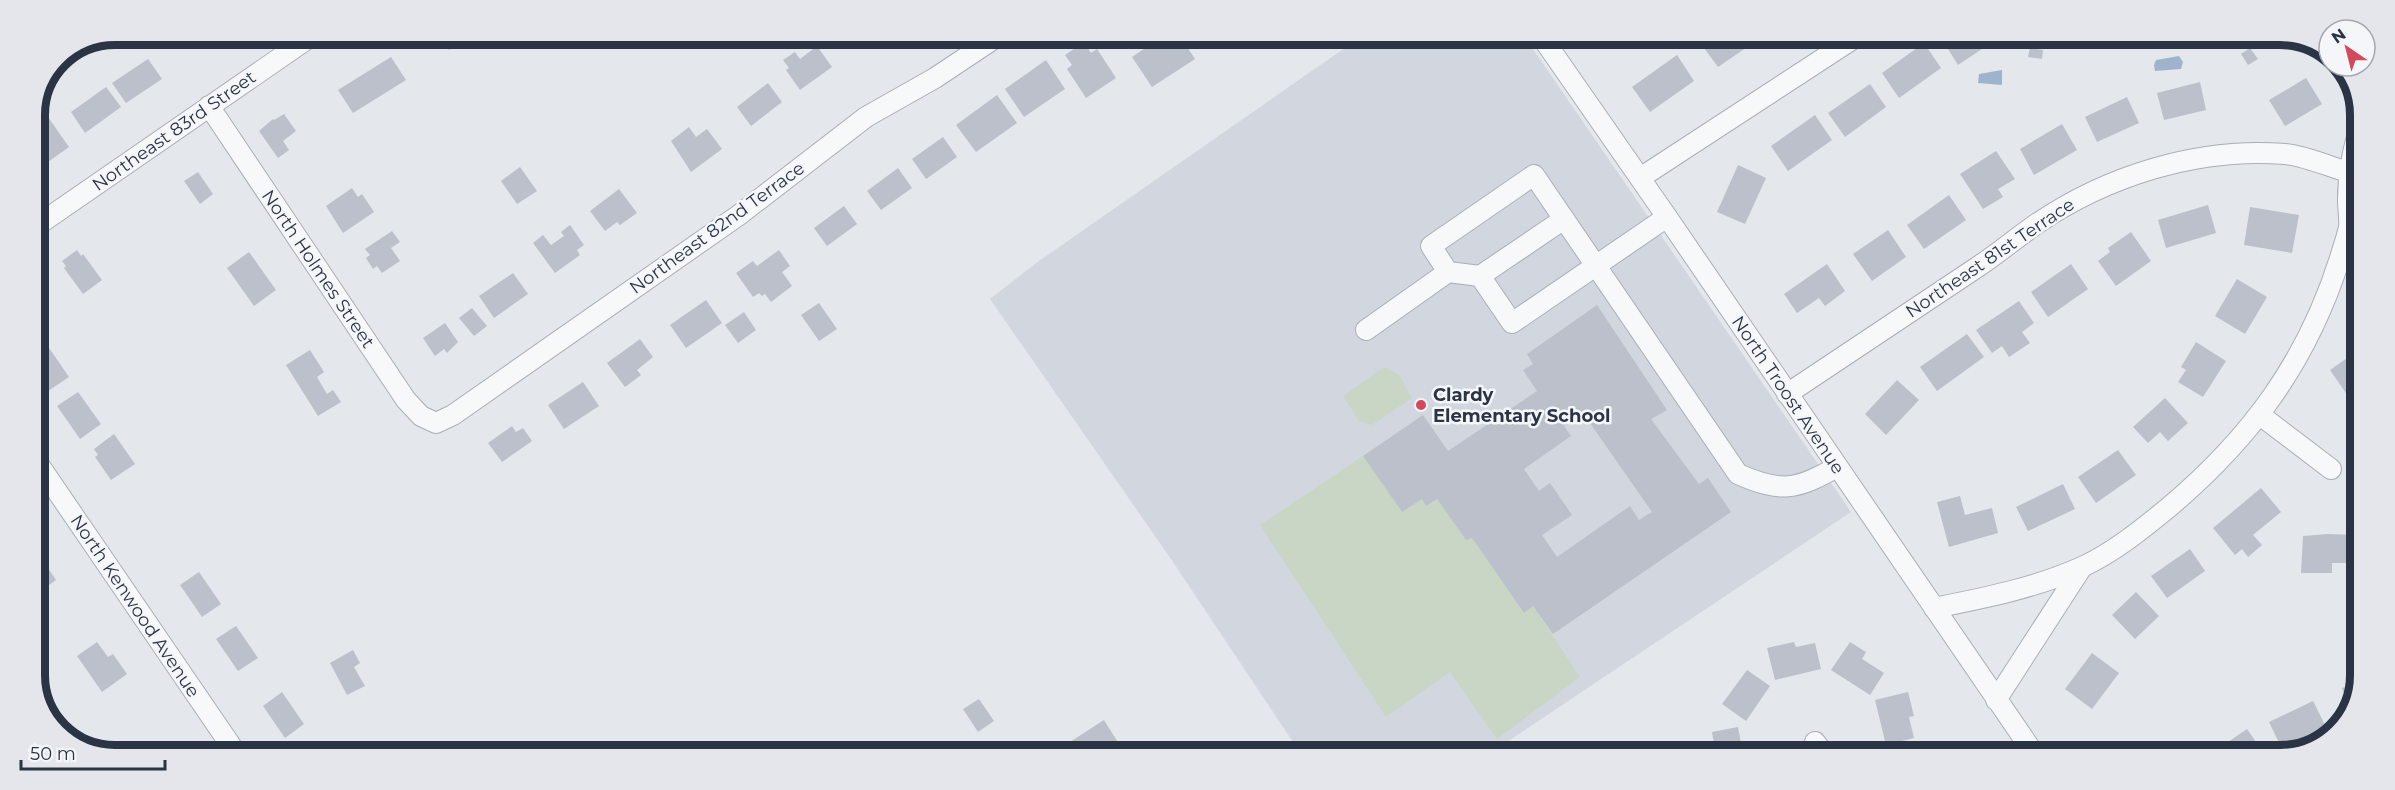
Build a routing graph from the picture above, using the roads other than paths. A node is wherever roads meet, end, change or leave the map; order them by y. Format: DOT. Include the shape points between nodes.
graph roads {
  1 [pos="298,45"];
  2 [pos="985,45"];
  3 [pos="1547,45"];
  4 [pos="1844,45"];
  5 [pos="209,106"];
  6 [pos="2350,172"];
  7 [pos="1640,178"];
  8 [pos="1667,218"];
  9 [pos="45,219"];
  10 [pos="1564,219"];
  11 [pos="1596,266"];
  12 [pos="1448,272"];
  13 [pos="1480,276"];
  14 [pos="1366,330"];
  15 [pos="1787,394"];
  16 [pos="2260,415"];
  17 [pos="436,423"];
  18 [pos="1837,466"];
  19 [pos="2331,470"];
  20 [pos="45,474"];
  21 [pos="2082,567"];
  22 [pos="1934,608"];
  23 [pos="1996,700"];
  24 [pos="231,745"];
  25 [pos="2028,745"];
  1 -- 5 [label="street, Northeast 83rd Street"];
  2 -- 17 [label="street, Northeast 82nd Terrace" via="866,117 739,215 453,416"];
  3 -- 7 [label="street, North Troost Avenue"];
  4 -- 7 [label="street"];
  5 -- 9 [label="street, Northeast 83rd Street"];
  5 -- 17 [label="street, North Holmes Street" via="406,400 421,416"];
  6 -- 15 [label="street, Northeast 81st Terrace" via="2286,154 2230,155 2148,170 2109,185 2035,225"];
  6 -- 16 [label="street" via="2349,227 2329,290 2290,371"];
  7 -- 8 [label="street, North Troost Avenue"];
  8 -- 11 [label="street"];
  8 -- 15 [label="street, North Troost Avenue"];
  10 -- 11 [label="street"];
  10 -- 12 [label="street" via="1534,175 1431,246"];
  10 -- 13 [label="street"];
  11 -- 13 [label="street" via="1512,323"];
  11 -- 18 [label="street" via="1738,474 1763,485 1792,487"];
  12 -- 13 [label="street"];
  12 -- 14 [label="street"];
  15 -- 18 [label="street, North Troost Avenue"];
  16 -- 19 [label="street"];
  16 -- 21 [label="street" via="2196,484 2144,528"];
  18 -- 22 [label="street, North Troost Avenue"];
  20 -- 24 [label="street, North Kenwood Avenue"];
  21 -- 22 [label="street" via="2032,585"];
  21 -- 23 [label="street"];
  22 -- 23 [label="street, North Troost Avenue"];
  23 -- 25 [label="street, North Troost Avenue"];
}
